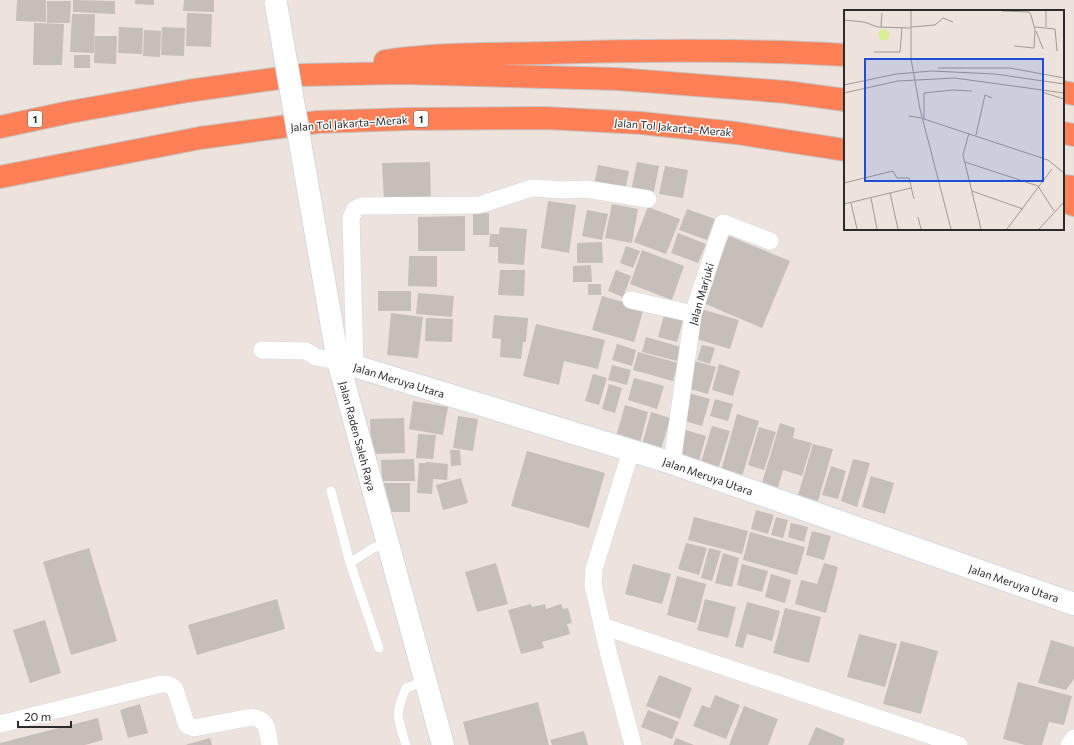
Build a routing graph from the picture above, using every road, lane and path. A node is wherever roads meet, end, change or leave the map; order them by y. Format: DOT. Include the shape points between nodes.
graph roads {
  1 [pos="276,2"];
  2 [pos="844,55"];
  3 [pos="302,75"];
  4 [pos="1064,92"];
  5 [pos="1074,94"];
  6 [pos="844,100"];
  7 [pos="0,127"];
  8 [pos="1064,133"];
  9 [pos="1074,135"];
  10 [pos="844,150"];
  11 [pos="0,177"];
  12 [pos="1064,186"];
  13 [pos="1074,187"];
  14 [pos="648,199"];
  15 [pos="1064,201"];
  16 [pos="1074,205"];
  17 [pos="770,241"];
  18 [pos="631,300"];
  19 [pos="693,314"];
  20 [pos="262,350"];
  21 [pos="347,364"];
  22 [pos="631,451"];
  23 [pos="672,463"];
  24 [pos="331,492"];
  25 [pos="388,543"];
  26 [pos="350,563"];
  27 [pos="1074,604"];
  28 [pos="602,626"];
  29 [pos="379,648"];
  30 [pos="425,681"];
  31 [pos="0,724"];
  32 [pos="1074,738"];
  33 [pos="270,745"];
  34 [pos="406,745"];
  35 [pos="443,745"];
  36 [pos="633,745"];
  37 [pos="959,745"];
  38 [pos="1069,745"];
  1 -- 21 [label="main road, Jalan Raden Saleh Raya, bridge" via="305,171"];
  2 -- 3 [label="highway" via="748,51 611,51 462,55 392,60"];
  3 -- 6 [label="highway, 1" via="402,73 617,79 786,92"];
  3 -- 7 [label="highway, 1" via="172,94"];
  4 -- 5 [label="highway"];
  8 -- 9 [label="highway"];
  10 -- 11 [label="highway, Jalan Tol Jakarta–Merak / 1" via="736,133 641,123 545,118 408,119 318,122 200,138"];
  12 -- 13 [label="highway"];
  14 -- 21 [label="street" via="586,189 532,188 479,205 361,206 355,209 352,218"];
  15 -- 16 [label="highway"];
  17 -- 19 [label="street, Jalan Marjuki" via="723,223"];
  18 -- 19 [label="street"];
  19 -- 23 [label="street, Jalan Marjuki"];
  20 -- 21 [label="street" via="306,351 316,357"];
  21 -- 22 [label="main road, Jalan Meruya Utara"];
  21 -- 25 [label="main road, Jalan Raden Saleh Raya"];
  22 -- 23 [label="main road, Jalan Meruya Utara"];
  22 -- 28 [label="street" via="594,569 593,585"];
  23 -- 27 [label="main road, Jalan Meruya Utara"];
  24 -- 26 [label="lane"];
  25 -- 26 [label="lane" via="373,548"];
  25 -- 30 [label="main road, Jalan Raden Saleh Raya"];
  26 -- 29 [label="lane"];
  28 -- 36 [label="street"];
  28 -- 37 [label="street"];
  30 -- 34 [label="lane" via="406,688 398,712"];
  30 -- 35 [label="main road, Jalan Raden Saleh Raya"];
  31 -- 33 [label="street" via="167,684 175,688 189,727 252,717 265,724"];
  32 -- 38 [label="street"];
}
